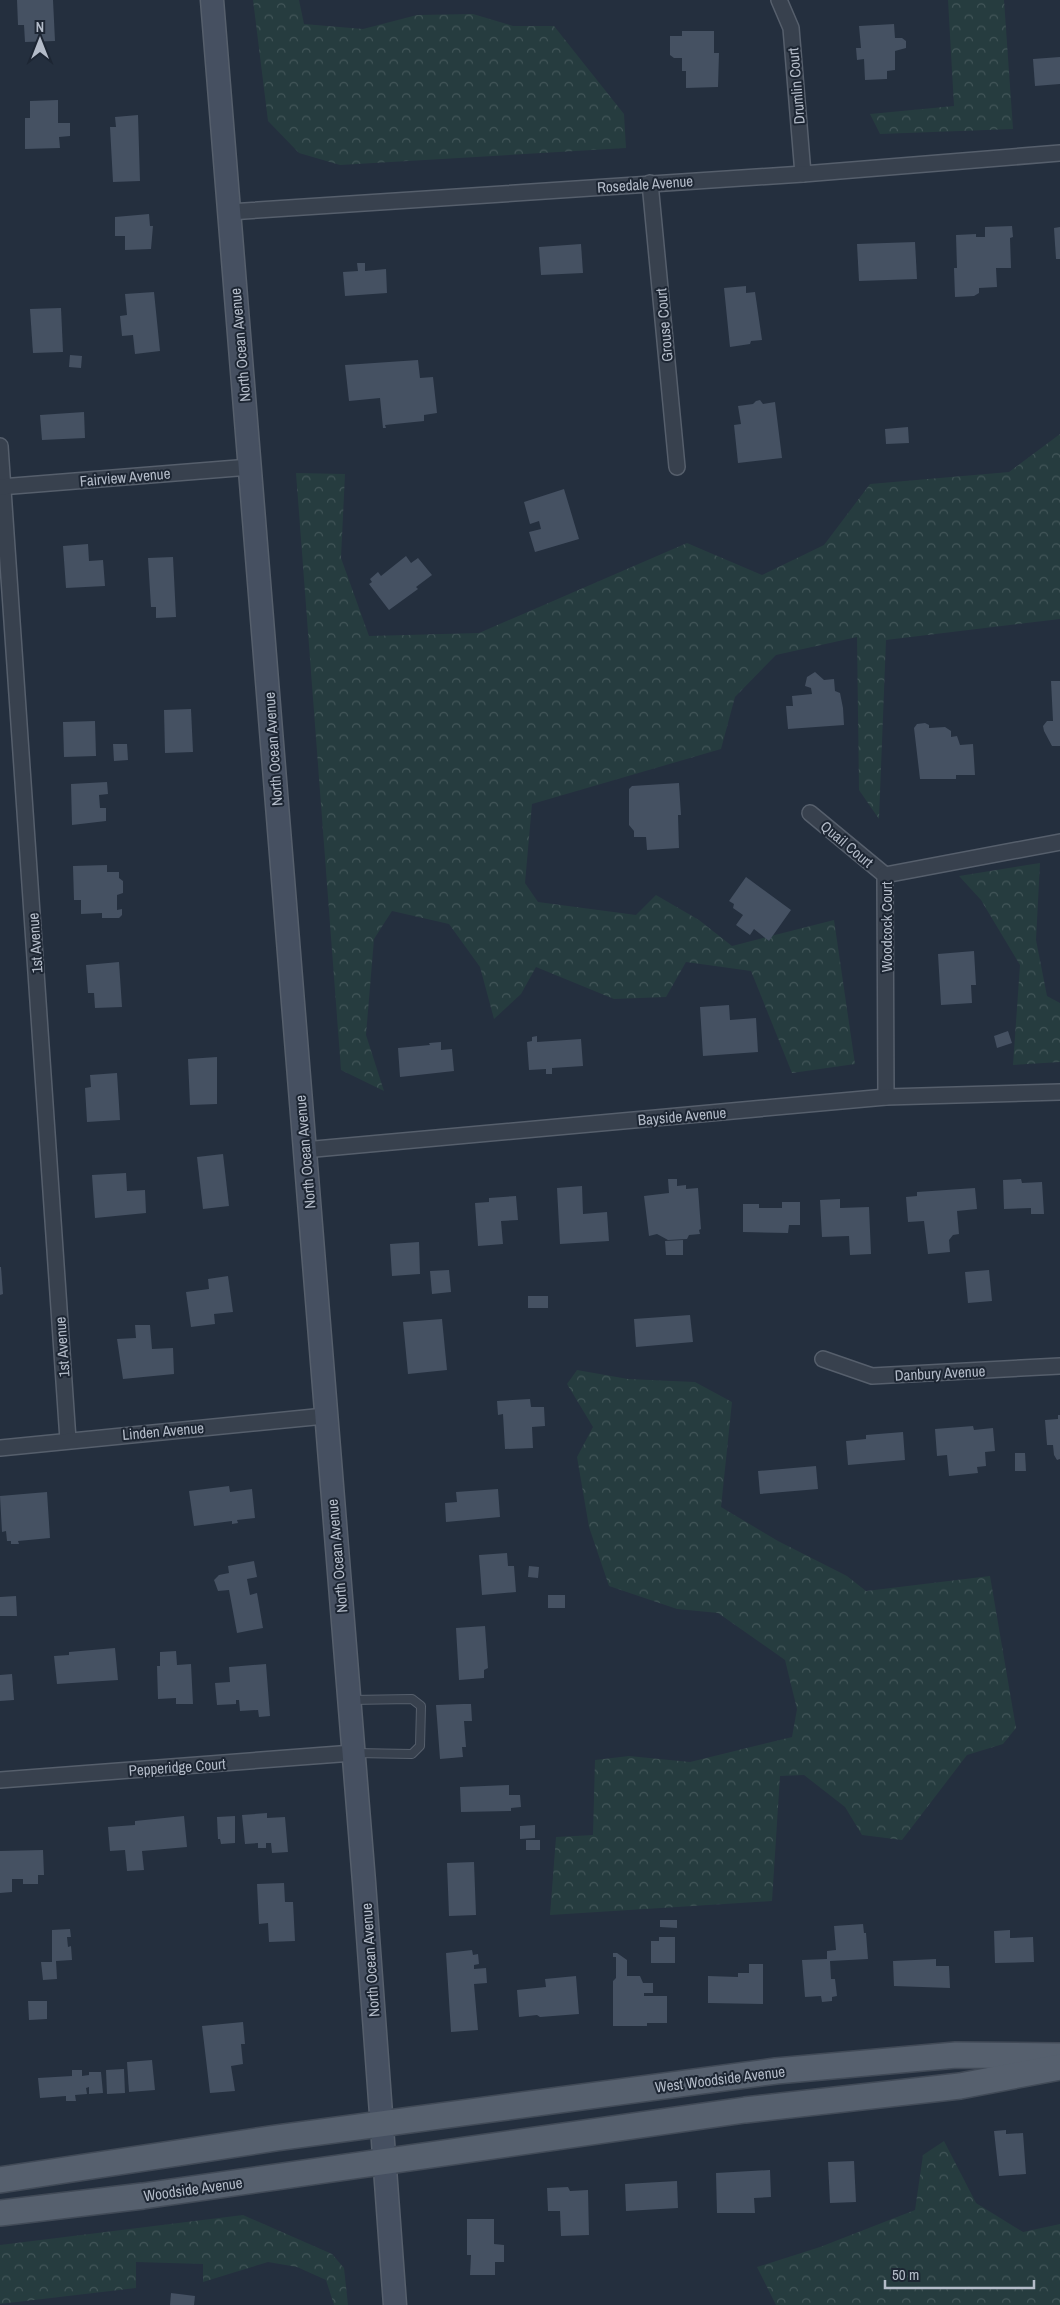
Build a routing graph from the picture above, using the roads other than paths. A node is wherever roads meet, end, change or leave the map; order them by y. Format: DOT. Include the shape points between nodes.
graph roads {
  1 [pos="212,0"];
  2 [pos="779,0"];
  3 [pos="1060,153"];
  4 [pos="803,174"];
  5 [pos="650,183"];
  6 [pos="229,212"];
  7 [pos="0,446"];
  8 [pos="250,467"];
  9 [pos="677,467"];
  10 [pos="2,487"];
  11 [pos="810,813"];
  12 [pos="1060,842"];
  13 [pos="885,875"];
  14 [pos="1060,1092"];
  15 [pos="886,1097"];
  16 [pos="304,1150"];
  17 [pos="823,1359"];
  18 [pos="1060,1366"];
  19 [pos="325,1416"];
  20 [pos="68,1440"];
  21 [pos="0,1448"];
  22 [pos="349,1700"];
  23 [pos="353,1753"];
  24 [pos="0,1780"];
  25 [pos="1060,2056"];
  26 [pos="1060,2067"];
  27 [pos="382,2123"];
  28 [pos="385,2162"];
  29 [pos="0,2180"];
  30 [pos="0,2214"];
  31 [pos="395,2305"];
  1 -- 6 [label="main road, North Ocean Avenue"];
  2 -- 4 [label="street, Drumlin Court" via="791,28"];
  3 -- 4 [label="street, Rosedale Avenue"];
  4 -- 5 [label="street, Rosedale Avenue"];
  5 -- 6 [label="street, Rosedale Avenue"];
  5 -- 9 [label="street, Grouse Court"];
  6 -- 8 [label="main road, North Ocean Avenue"];
  7 -- 10 [label="street, 1st Avenue"];
  8 -- 10 [label="street, Fairview Avenue"];
  8 -- 16 [label="main road, North Ocean Avenue"];
  10 -- 20 [label="street, 1st Avenue"];
  11 -- 13 [label="street, Quail Court"];
  12 -- 13 [label="street, Woodcock Court"];
  13 -- 15 [label="street, Woodcock Court"];
  14 -- 15 [label="street, Bayside Avenue"];
  15 -- 16 [label="street, Bayside Avenue"];
  16 -- 19 [label="main road, North Ocean Avenue"];
  17 -- 18 [label="street, Danbury Avenue" via="872,1376"];
  19 -- 20 [label="street, Linden Avenue"];
  19 -- 22 [label="main road, North Ocean Avenue"];
  20 -- 21 [label="street, Linden Avenue"];
  22 -- 23 [label="main road, North Ocean Avenue"];
  22 -- 23 [label="lane" via="412,1700 421,1706 420,1746 412,1754"];
  23 -- 24 [label="street, Pepperidge Court"];
  23 -- 27 [label="main road, North Ocean Avenue"];
  25 -- 27 [label="main road, West Woodside Avenue" via="956,2055 786,2070"];
  26 -- 28 [label="main road" via="960,2086 745,2110"];
  27 -- 28 [label="main road, North Ocean Avenue"];
  27 -- 29 [label="main road"];
  28 -- 30 [label="main road, Woodside Avenue"];
  28 -- 31 [label="main road, North Ocean Avenue"];
}
